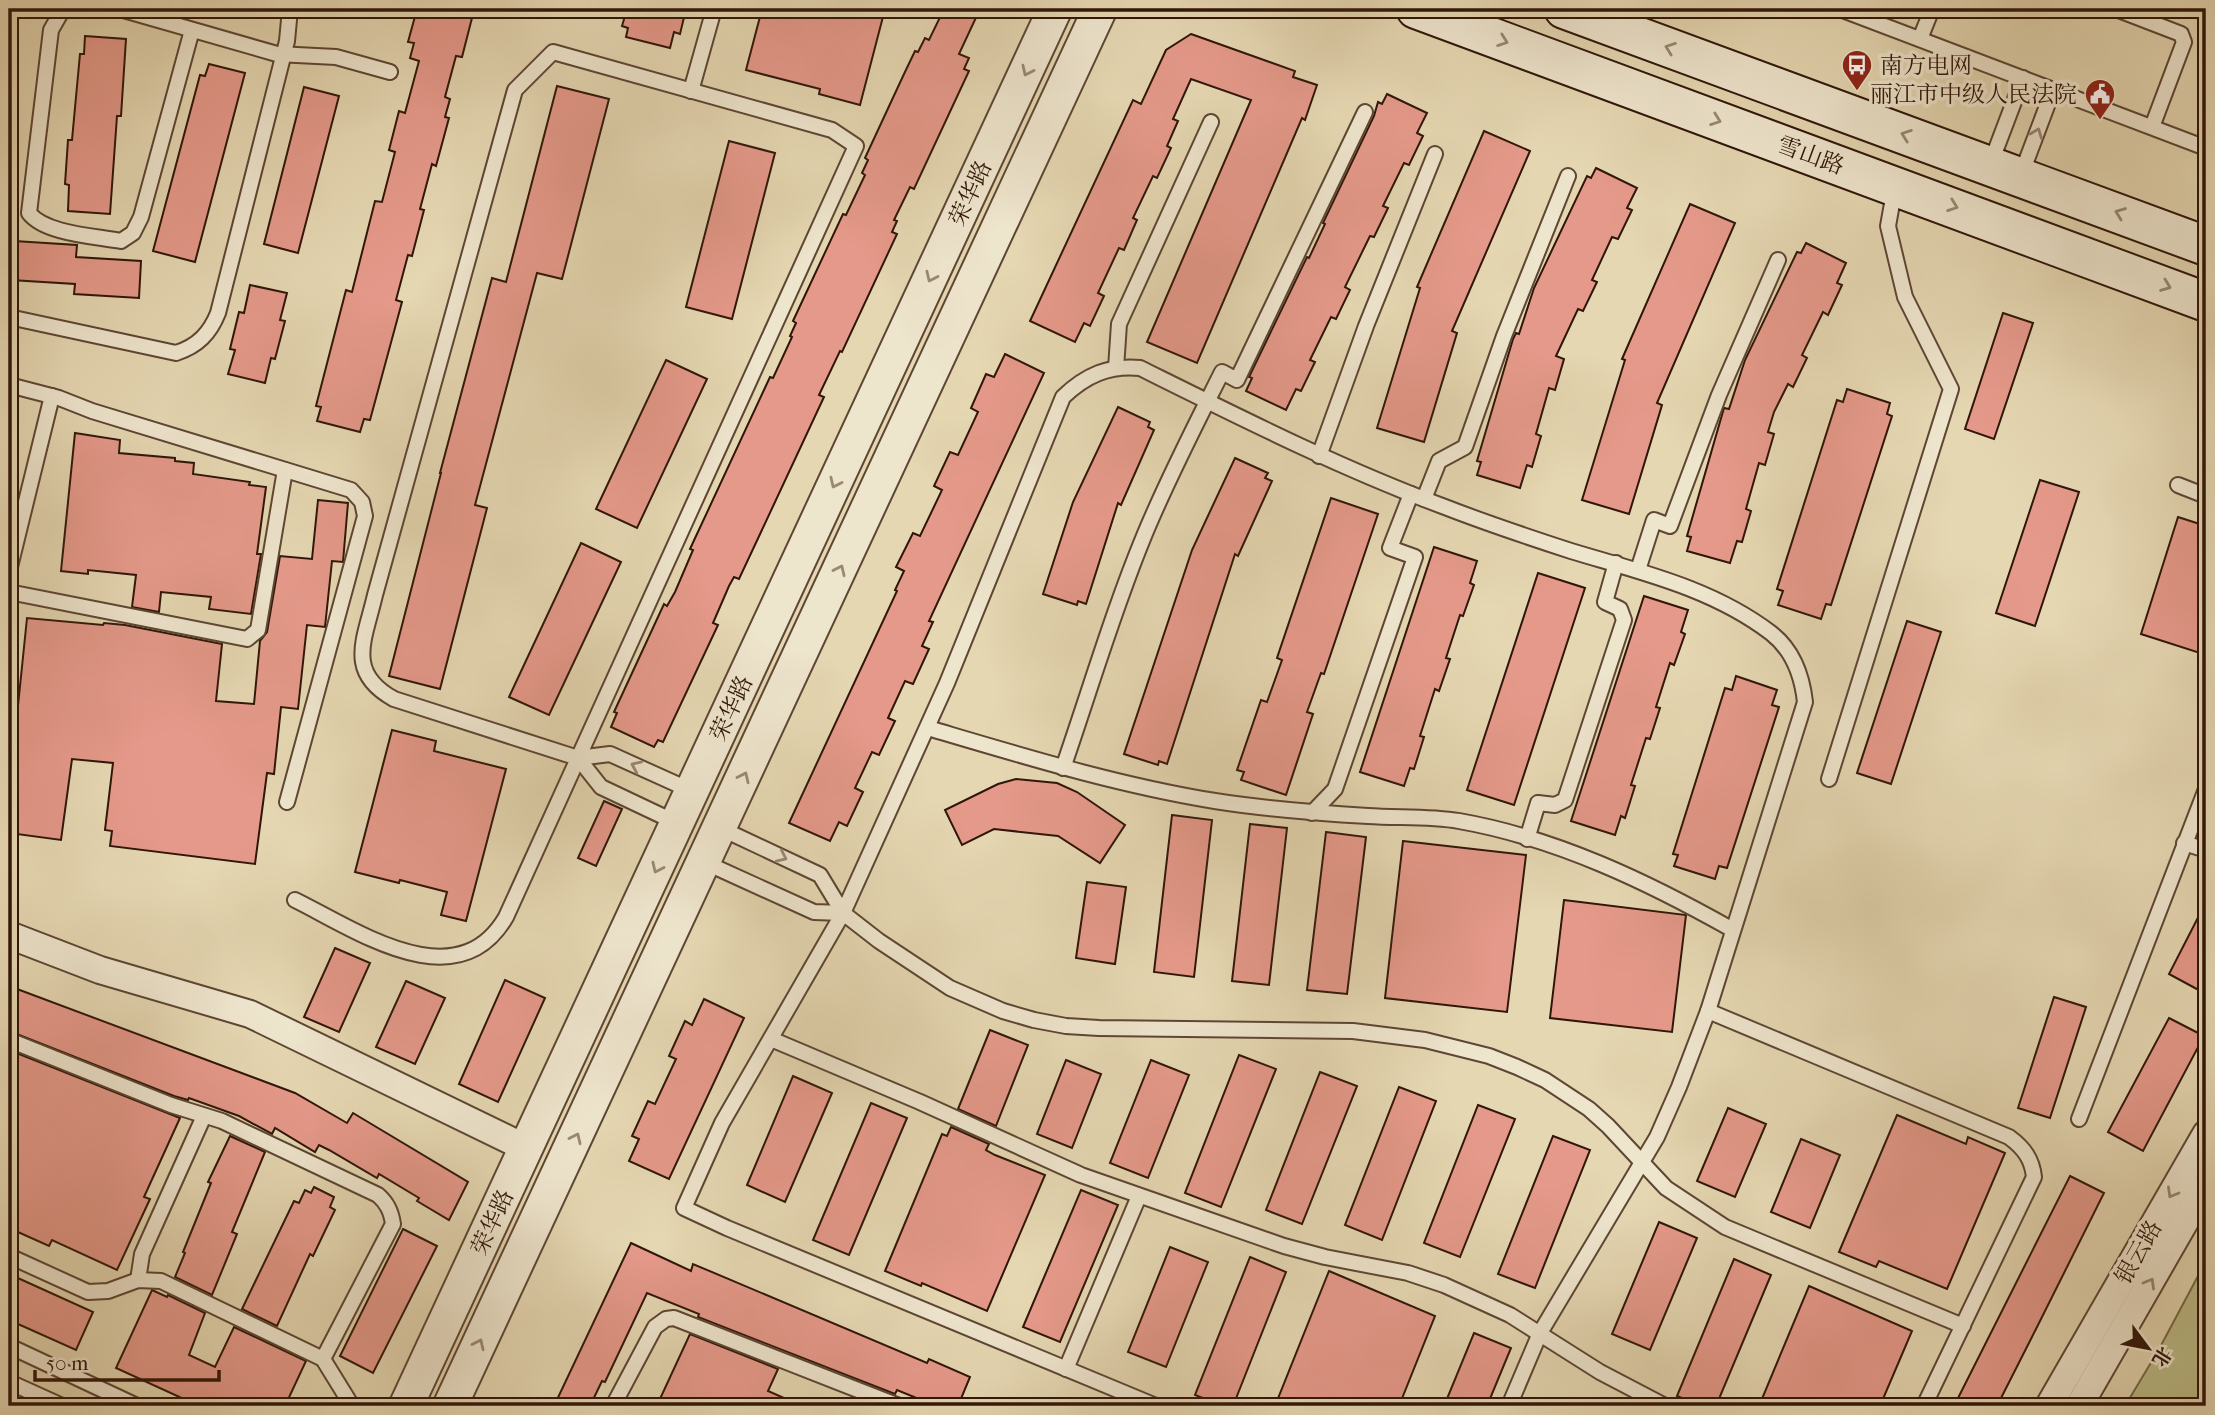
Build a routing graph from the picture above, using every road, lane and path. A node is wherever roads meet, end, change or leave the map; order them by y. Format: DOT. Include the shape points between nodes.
graph roads {
  1 [pos="63,9"];
  2 [pos="120,9"];
  3 [pos="290,9"];
  4 [pos="714,9"];
  5 [pos="1055,9"];
  6 [pos="1100,9"];
  7 [pos="1416,9"];
  8 [pos="1840,9"];
  9 [pos="1931,9"];
  10 [pos="2116,9"];
  11 [pos="1571,10"];
  12 [pos="192,30"];
  13 [pos="1920,39"];
  14 [pos="283,54"];
  15 [pos="390,72"];
  16 [pos="2023,78"];
  17 [pos="2053,90"];
  18 [pos="691,91"];
  19 [pos="1365,112"];
  20 [pos="1210,122"];
  21 [pos="2152,127"];
  22 [pos="2206,148"];
  23 [pos="1435,154"];
  24 [pos="2005,171"];
  25 [pos="1568,176"];
  26 [pos="1895,185"];
  27 [pos="2206,246"];
  28 [pos="1778,260"];
  29 [pos="2206,302"];
  30 [pos="9,317"];
  31 [pos="1116,368"];
  32 [pos="9,385"];
  33 [pos="52,396"];
  34 [pos="1207,401"];
  35 [pos="1319,456"];
  36 [pos="285,470"];
  37 [pos="2178,485"];
  38 [pos="1417,496"];
  39 [pos="2206,496"];
  40 [pos="1616,564"];
  41 [pos="1638,570"];
  42 [pos="9,571"];
  43 [pos="9,592"];
  44 [pos="928,728"];
  45 [pos="578,758"];
  46 [pos="1063,768"];
  47 [pos="1829,779"];
  48 [pos="2206,789"];
  49 [pos="692,791"];
  50 [pos="287,802"];
  51 [pos="1312,813"];
  52 [pos="678,824"];
  53 [pos="720,828"];
  54 [pos="1527,839"];
  55 [pos="2184,843"];
  56 [pos="2206,850"];
  57 [pos="704,862"];
  58 [pos="295,900"];
  59 [pos="843,913"];
  60 [pos="1733,930"];
  61 [pos="9,935"];
  62 [pos="1708,1011"];
  63 [pos="771,1039"];
  64 [pos="9,1040"];
  65 [pos="204,1116"];
  66 [pos="2079,1119"];
  67 [pos="2206,1134"];
  68 [pos="526,1148"];
  69 [pos="1642,1163"];
  70 [pos="2206,1185"];
  71 [pos="1139,1196"];
  72 [pos="9,1256"];
  73 [pos="138,1280"];
  74 [pos="1963,1326"];
  75 [pos="1540,1333"];
  76 [pos="9,1346"];
  77 [pos="323,1359"];
  78 [pos="1066,1369"];
  79 [pos="9,1382"];
  80 [pos="62,1406"];
  81 [pos="137,1406"];
  82 [pos="352,1406"];
  83 [pos="406,1406"];
  84 [pos="450,1406"];
  85 [pos="612,1406"];
  86 [pos="899,1406"];
  87 [pos="1156,1406"];
  88 [pos="1509,1406"];
  89 [pos="1665,1406"];
  90 [pos="1924,1406"];
  91 [pos="2049,1406"];
  92 [pos="2079,1406"];
  1 -- 12 [label="lane" via="51,30 29,213 50,228 121,241 133,233 141,217"];
  2 -- 12 [label="lane"];
  3 -- 14 [label="lane"];
  4 -- 18 [label="lane"];
  5 -- 49 [label="street, 荣华路, one-way"];
  53 -- 6 [label="street, 荣华路, one-way"];
  7 -- 26 [label="main road, 雪山路, one-way"];
  8 -- 13 [label="lane"];
  9 -- 13 [label="lane"];
  10 -- 21 [label="lane" via="2181,34 2184,42"];
  24 -- 11 [label="main road, one-way"];
  12 -- 14 [label="lane"];
  13 -- 16 [label="lane"];
  14 -- 15 [label="lane" via="337,57"];
  14 -- 30 [label="lane" via="218,313 204,338 176,353"];
  16 -- 17 [label="lane"];
  16 -- 24 [label="lane"];
  17 -- 21 [label="lane"];
  24 -- 17 [label="lane, one-way"];
  18 -- 45 [label="lane" via="832,130 856,146"];
  18 -- 45 [label="lane" via="553,52 515,90 360,658 374,686 394,699"];
  19 -- 34 [label="lane" via="1237,380 1222,372"];
  20 -- 31 [label="lane" via="1119,324"];
  21 -- 22 [label="lane"];
  23 -- 35 [label="lane"];
  27 -- 24 [label="main road, one-way"];
  25 -- 38 [label="lane" via="1465,447 1439,461"];
  26 -- 29 [label="main road, 雪山路, one-way"];
  26 -- 47 [label="lane" via="1888,226 1905,298 1951,389"];
  28 -- 41 [label="lane" via="1719,395 1670,526 1654,520"];
  31 -- 34 [label="lane" via="1140,368"];
  31 -- 44 [label="lane" via="1089,376 1063,397"];
  32 -- 33 [label="lane"];
  33 -- 36 [label="lane"];
  33 -- 42 [label="lane"];
  34 -- 35 [label="lane"];
  34 -- 46 [label="lane" via="1144,535"];
  35 -- 38 [label="lane"];
  36 -- 43 [label="lane" via="258,630 247,639"];
  36 -- 50 [label="lane" via="351,490 362,502 365,516"];
  37 -- 39 [label="lane"];
  38 -- 40 [label="lane"];
  38 -- 51 [label="lane" via="1390,548 1415,556 1335,789"];
  40 -- 41 [label="lane"];
  40 -- 54 [label="lane" via="1605,602 1620,609 1624,620 1565,800 1555,805 1538,803"];
  41 -- 60 [label="lane" via="1728,606 1774,634 1791,656 1804,686 1805,702"];
  44 -- 46 [label="lane"];
  44 -- 59 [label="lane"];
  49 -- 45 [label="lane, one-way" via="610,754"];
  45 -- 52 [label="lane" via="601,787"];
  45 -- 58 [label="lane" via="506,917 492,937 472,951 449,957 407,953"];
  46 -- 51 [label="lane" via="1157,791"];
  48 -- 55 [label="lane"];
  49 -- 52 [label="street, 荣华路"];
  51 -- 54 [label="lane" via="1457,820"];
  52 -- 68 [label="street, 荣华路, one-way"];
  53 -- 57 [label="street, 荣华路"];
  53 -- 59 [label="lane, one-way" via="820,875"];
  54 -- 60 [label="lane" via="1605,866"];
  55 -- 56 [label="lane"];
  55 -- 66 [label="lane"];
  57 -- 59 [label="lane" via="814,912"];
  84 -- 57 [label="street, 荣华路, one-way"];
  59 -- 63 [label="lane"];
  59 -- 69 [label="lane" via="950,988 1034,1020 1099,1028 1365,1032 1489,1056 1567,1094 1608,1126"];
  60 -- 62 [label="lane"];
  61 -- 68 [label="street" via="100,970 250,1014"];
  62 -- 69 [label="lane" via="1657,1138"];
  62 -- 74 [label="lane" via="2020,1145 2034,1177"];
  63 -- 71 [label="lane"];
  63 -- 78 [label="lane" via="722,1123 684,1208"];
  64 -- 65 [label="lane"];
  65 -- 73 [label="lane" via="142,1254"];
  65 -- 77 [label="lane" via="378,1195 388,1207 393,1224"];
  67 -- 91 [label="street, 银云路, one-way"];
  68 -- 83 [label="street, 荣华路"];
  69 -- 74 [label="lane" via="1666,1188 1725,1227"];
  69 -- 75 [label="lane"];
  92 -- 70 [label="street, 银云路, one-way"];
  71 -- 75 [label="lane" via="1325,1258 1408,1273 1478,1300"];
  71 -- 78 [label="lane"];
  72 -- 73 [label="lane" via="88,1292 108,1291"];
  73 -- 77 [label="lane" via="161,1281"];
  74 -- 90 [label="lane"];
  75 -- 88 [label="lane"];
  75 -- 89 [label="lane"];
  76 -- 81 [label="lane"];
  77 -- 82 [label="lane"];
  78 -- 87 [label="lane"];
  79 -- 80 [label="lane"];
  85 -- 86 [label="lane" via="655,1327 674,1318"];
}
